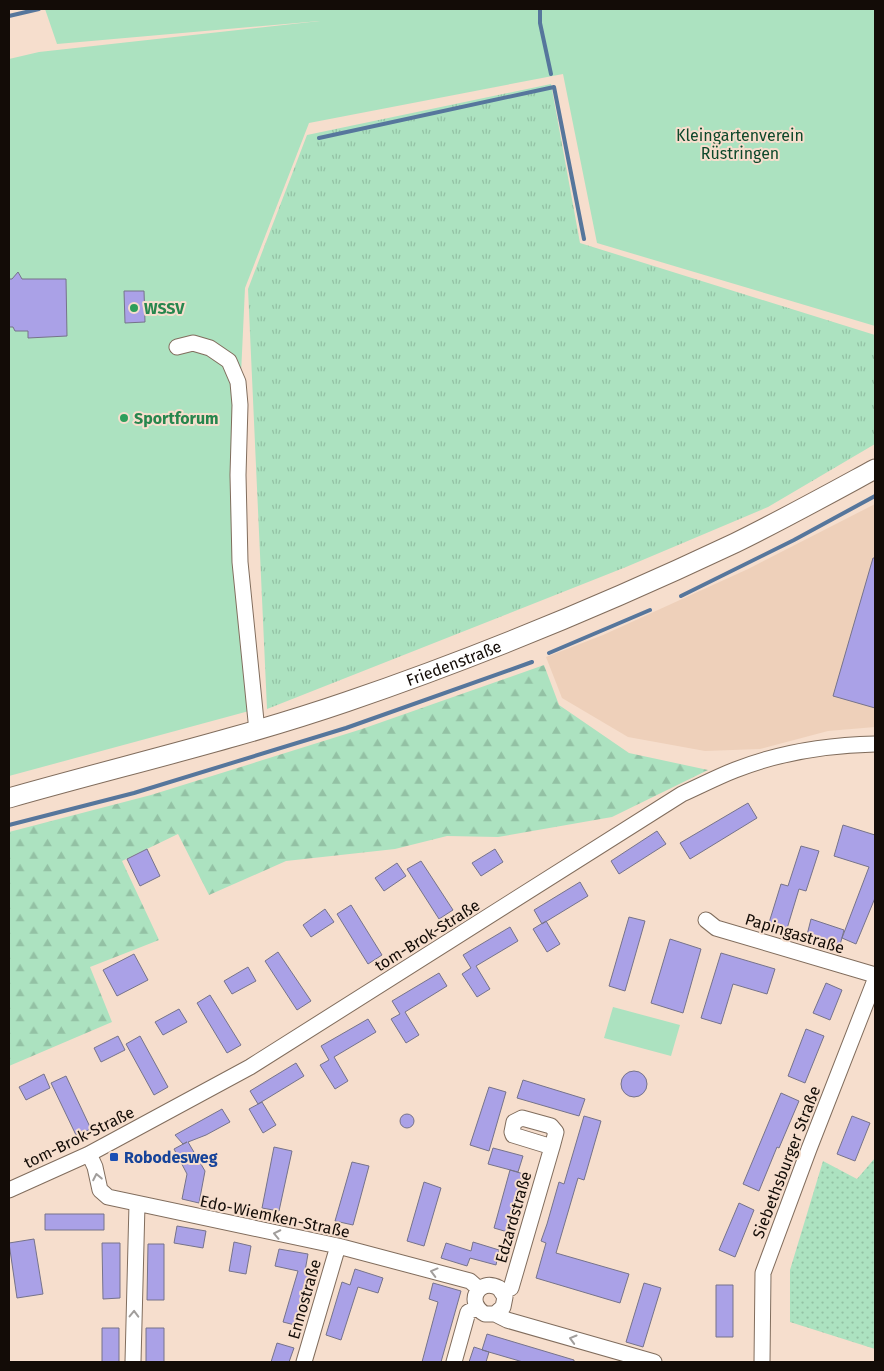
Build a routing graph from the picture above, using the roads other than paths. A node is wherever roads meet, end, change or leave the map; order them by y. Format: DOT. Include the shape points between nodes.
graph roads {
  1 [pos="176,347"];
  2 [pos="875,469"];
  3 [pos="258,730"];
  4 [pos="875,744"];
  5 [pos="9,798"];
  6 [pos="706,920"];
  7 [pos="875,976"];
  8 [pos="875,980"];
  9 [pos="552,1146"];
  10 [pos="90,1154"];
  11 [pos="9,1190"];
  12 [pos="137,1204"];
  13 [pos="338,1246"];
  14 [pos="479,1289"];
  15 [pos="503,1292"];
  16 [pos="477,1308"];
  17 [pos="495,1314"];
  18 [pos="607,1356"];
  19 [pos="133,1362"];
  20 [pos="304,1362"];
  21 [pos="454,1362"];
  22 [pos="654,1362"];
  23 [pos="762,1362"];
  1 -- 3 [label="street" via="193,343 210,348 229,362 238,382 240,562"];
  2 -- 3 [label="main road, Friedenstraße" via="737,542 623,594 441,668"];
  3 -- 5 [label="main road, Friedenstraße"];
  4 -- 10 [label="street, tom-Brok-Straße" via="835,747 770,759 737,769 682,794 250,1067"];
  6 -- 7 [label="street, Papingastraße" via="716,928"];
  8 -- 23 [label="street, Siebethsburger Straße" via="764,1273"];
  9 -- 15 [label="street, Edzardstraße" via="511,1288"];
  10 -- 11 [label="street, tom-Brok-Straße"];
  12 -- 10 [label="street, Edo-Wiemken-Straße, one-way" via="103,1194"];
  13 -- 12 [label="street, Edo-Wiemken-Straße, one-way"];
  19 -- 12 [label="street, one-way"];
  14 -- 13 [label="street, Edo-Wiemken-Straße, one-way" via="470,1281"];
  13 -- 20 [label="street, Ennostraße"];
  14 -- 15 [label="street, Edo-Wiemken-Straße" via="489,1285"];
  14 -- 16 [label="street" via="475,1298"];
  15 -- 17 [label="street" via="503,1307"];
  16 -- 17 [label="street" via="485,1314"];
  16 -- 21 [label="street" via="468,1312"];
  18 -- 17 [label="street, one-way"];
  18 -- 22 [label="street"];
}
